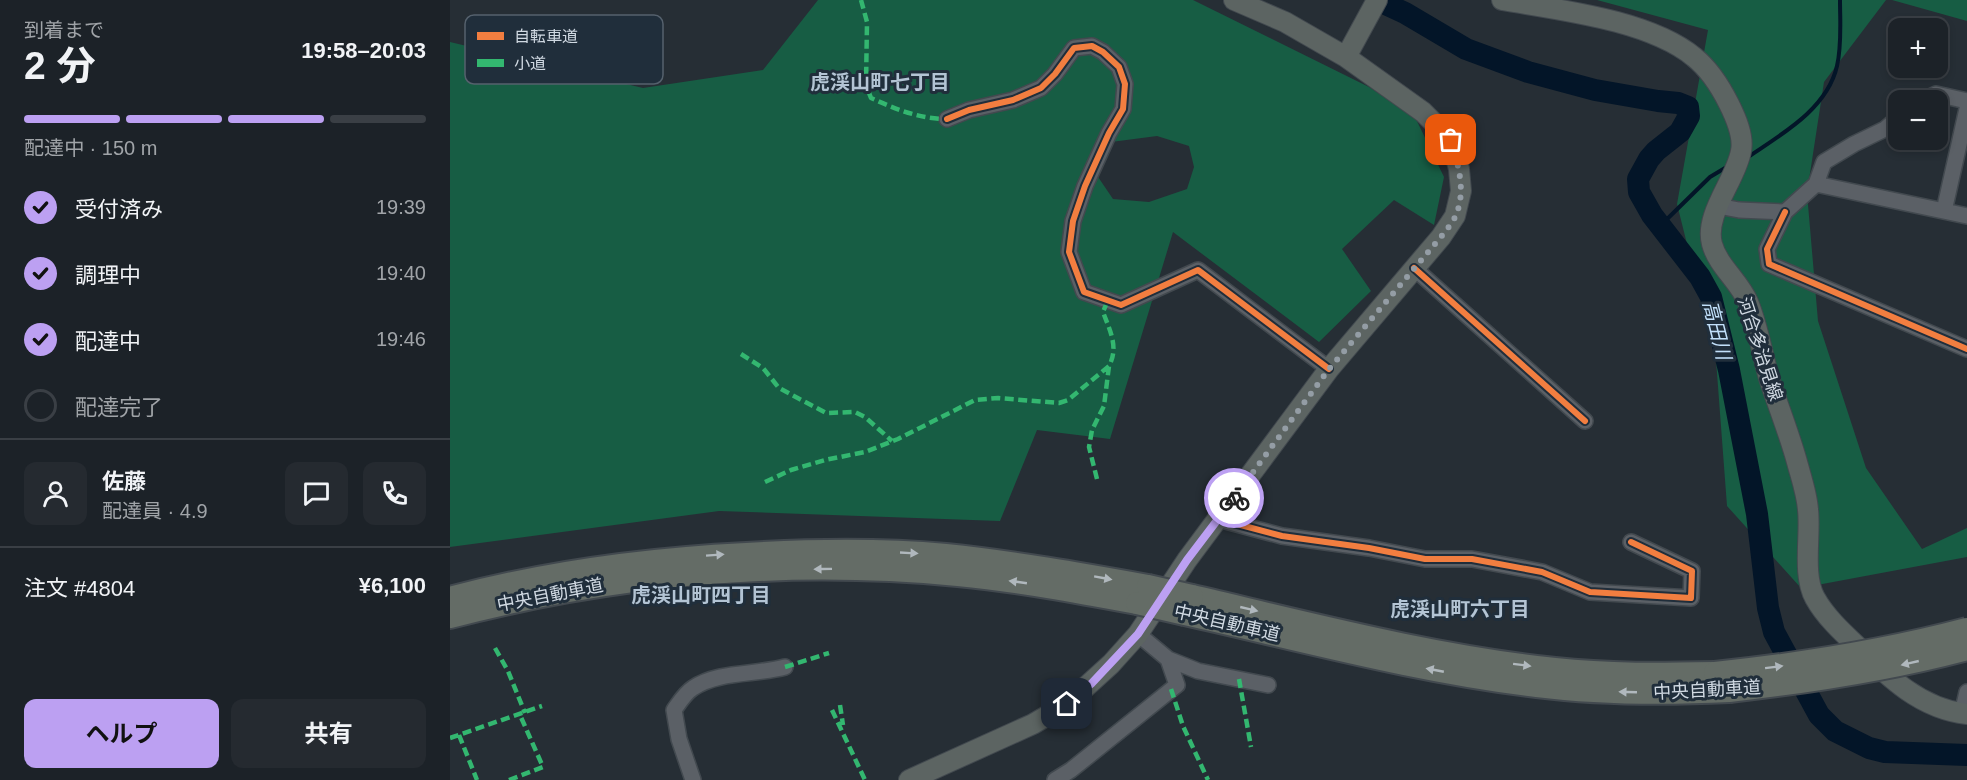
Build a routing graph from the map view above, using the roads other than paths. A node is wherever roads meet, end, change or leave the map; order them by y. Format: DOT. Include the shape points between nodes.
graph roads {
  1 [pos="1234,0"];
  2 [pos="1377,0"];
  3 [pos="1502,0"];
  4 [pos="1566,6"];
  5 [pos="1346,57"];
  6 [pos="1948,97"];
  7 [pos="1967,101"];
  8 [pos="1967,109"];
  9 [pos="947,119"];
  10 [pos="1888,126"];
  11 [pos="1816,184"];
  12 [pos="1718,206"];
  13 [pos="1944,211"];
  14 [pos="1785,212"];
  15 [pos="1967,216"];
  16 [pos="1414,267"];
  17 [pos="1967,349"];
  18 [pos="1329,369"];
  19 [pos="1585,421"];
  20 [pos="1218,519"];
  21 [pos="1631,542"];
  22 [pos="670,559"];
  23 [pos="450,582"];
  24 [pos="1143,595"];
  25 [pos="450,598"];
  26 [pos="1189,605"];
  27 [pos="450,617"];
  28 [pos="1967,629"];
  29 [pos="1138,634"];
  30 [pos="1967,649"];
  31 [pos="1168,659"];
  32 [pos="785,667"];
  33 [pos="1268,685"];
  34 [pos="1967,692"];
  35 [pos="1965,714"];
  36 [pos="693,780"];
  37 [pos="909,780"];
  38 [pos="1055,780"];
  1 -- 5 [label="main road" via="1285,22"];
  2 -- 5 [label="main road"];
  3 -- 4 [label="main road, 河合多治見線"];
  4 -- 12 [label="main road, 河合多治見線" via="1672,42 1696,58 1713,79 1735,116 1741,139 1741,152"];
  5 -- 16 [label="main road" via="1423,112 1451,140 1461,191 1455,216"];
  6 -- 7 [label="street"];
  8 -- 13 [label="street"];
  9 -- 18 [label="street" via="1041,88 1074,48 1092,46 1103,52 1119,67 1125,84 1123,108 1085,186 1073,221 1069,252 1084,292 1121,305 1198,270"];
  10 -- 11 [label="street" via="1824,162"];
  11 -- 13 [label="street"];
  11 -- 14 [label="street"];
  12 -- 14 [label="street"];
  12 -- 35 [label="main road, 河合多治見線" via="1710,238 1714,253 1748,300 1797,460 1808,509 1813,594 1825,613 1892,680 1936,707"];
  13 -- 15 [label="street"];
  14 -- 17 [label="street" via="1767,249 1769,264"];
  16 -- 18 [label="main road"];
  16 -- 19 [label="street"];
  18 -- 20 [label="main road"];
  20 -- 21 [label="street" via="1282,536 1425,559 1472,559 1542,572 1590,592 1691,597 1692,571"];
  20 -- 29 [label="main road"];
  22 -- 23 [label="highway" via="586,562"];
  22 -- 24 [label="highway, 中央自動車道, one-way" via="785,552 914,553 995,560"];
  22 -- 25 [label="highway, 中央自動車道" via="542,576"];
  24 -- 26 [label="highway, 中央自動車道, bridge"];
  24 -- 27 [label="highway, 中央自動車道, one-way" via="958,575 782,569 669,576 541,596"];
  26 -- 28 [label="highway, 中央自動車道, one-way, bridge" via="1508,664 1609,674 1715,673 1832,659"];
  30 -- 26 [label="highway, 中央自動車道, one-way, bridge" via="1857,674 1729,691 1589,691 1509,682 1381,659"];
  29 -- 31 [label="street"];
  29 -- 37 [label="main road" via="1067,704 1033,724"];
  31 -- 33 [label="street" via="1198,671"];
  31 -- 38 [label="street" via="1177,685"];
  32 -- 36 [label="street" via="727,675 692,688 674,710 678,739"];
  34 -- 35 [label="street"];
}
